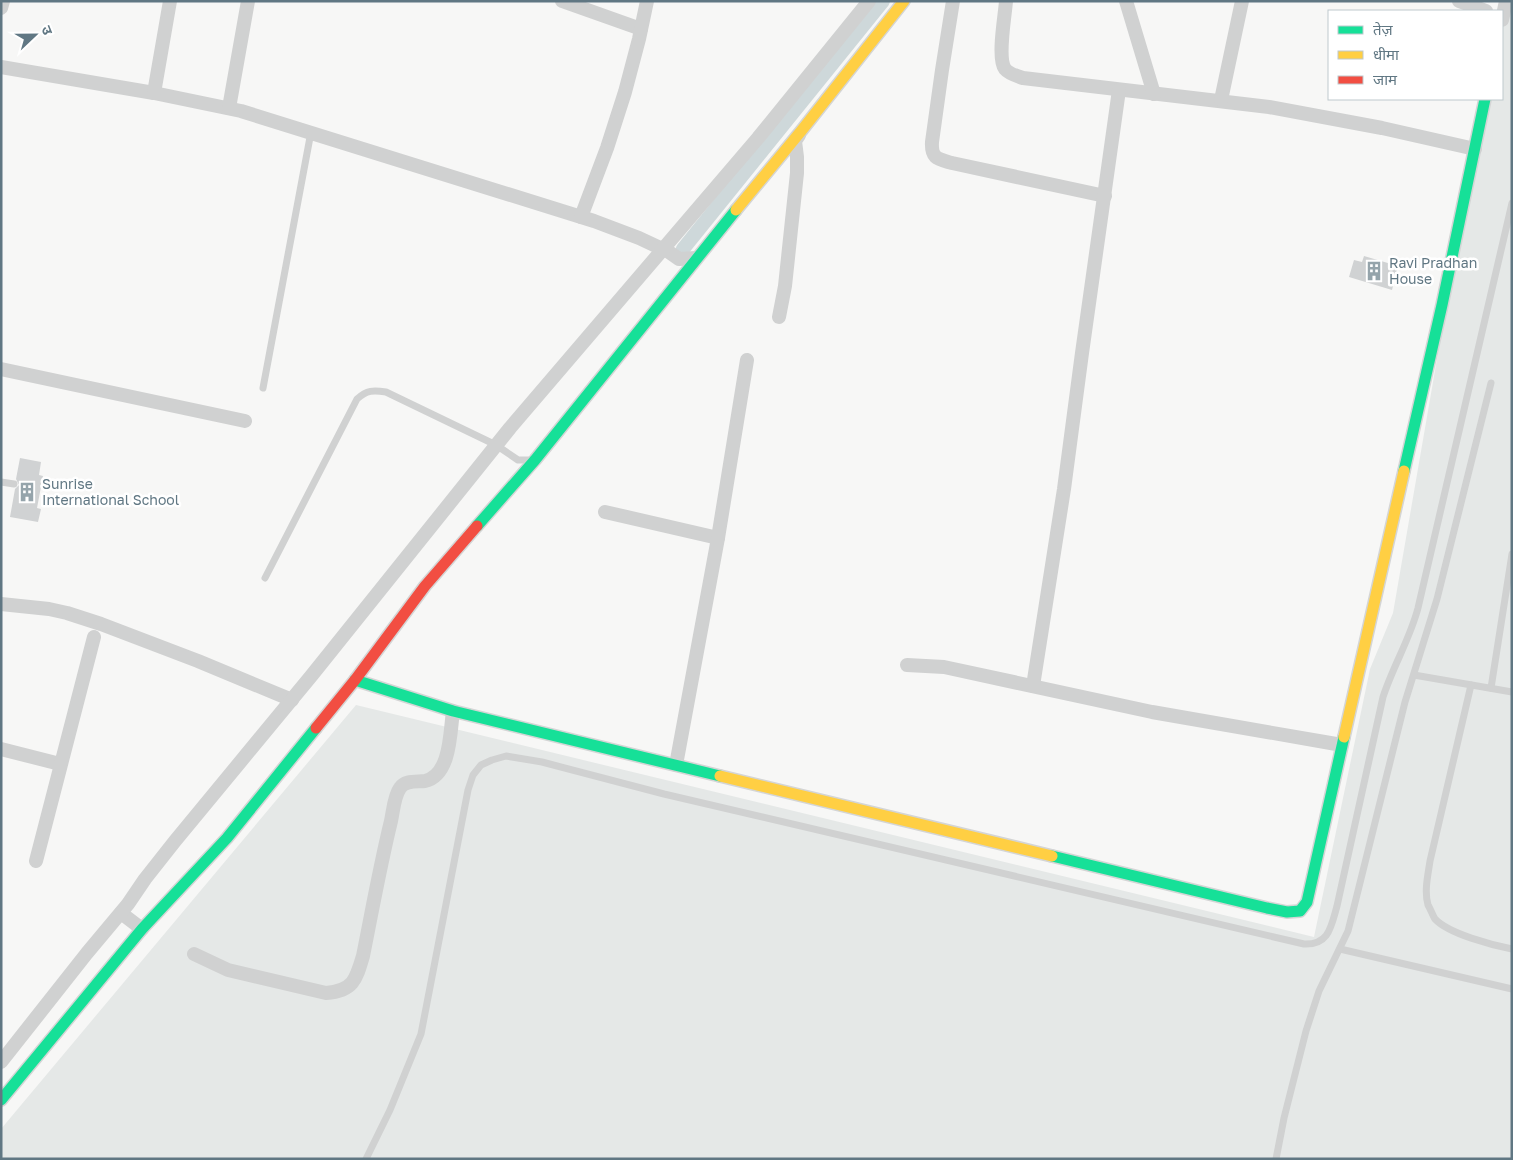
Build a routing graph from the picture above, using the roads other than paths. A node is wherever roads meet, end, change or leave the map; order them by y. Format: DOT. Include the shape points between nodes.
graph roads {
  1 [pos="3,1"];
  2 [pos="170,1"];
  3 [pos="248,1"];
  4 [pos="562,1"];
  5 [pos="647,1"];
  6 [pos="869,1"];
  7 [pos="904,1"];
  8 [pos="954,1"];
  9 [pos="1006,1"];
  10 [pos="1126,1"];
  11 [pos="1242,1"];
  12 [pos="1459,1"];
  13 [pos="1506,1"];
  14 [pos="581,4"];
  15 [pos="1,8"];
  16 [pos="1483,10"];
  17 [pos="1503,14"];
  18 [pos="641,29"];
  19 [pos="1,68"];
  20 [pos="1119,90"];
  21 [pos="154,94"];
  22 [pos="1154,94"];
  23 [pos="1221,100"];
  24 [pos="1485,100"];
  25 [pos="229,108"];
  26 [pos="802,130"];
  27 [pos="311,132"];
  28 [pos="1475,149"];
  29 [pos="1105,196"];
  30 [pos="1512,203"];
  31 [pos="581,217"];
  32 [pos="670,253"];
  33 [pos="696,258"];
  34 [pos="779,317"];
  35 [pos="747,360"];
  36 [pos="1,369"];
  37 [pos="1491,383"];
  38 [pos="263,388"];
  39 [pos="245,421"];
  40 [pos="499,447"];
  41 [pos="535,460"];
  42 [pos="1,482"];
  43 [pos="14,484"];
  44 [pos="605,512"];
  45 [pos="718,538"];
  46 [pos="1512,554"];
  47 [pos="265,578"];
  48 [pos="1,604"];
  49 [pos="94,636"];
  50 [pos="908,664"];
  51 [pos="1414,675"];
  52 [pos="355,680"];
  53 [pos="1471,685"];
  54 [pos="1033,686"];
  55 [pos="1491,688"];
  56 [pos="1512,692"];
  57 [pos="292,700"];
  58 [pos="453,711"];
  59 [pos="1342,745"];
  60 [pos="1,749"];
  61 [pos="60,764"];
  62 [pos="676,765"];
  63 [pos="36,861"];
  64 [pos="121,913"];
  65 [pos="142,929"];
  66 [pos="1340,949"];
  67 [pos="1512,949"];
  68 [pos="194,954"];
  69 [pos="1512,989"];
  70 [pos="1,1062"];
  71 [pos="1,1100"];
  72 [pos="366,1159"];
  73 [pos="1276,1159"];
  1 -- 15 [label="street"];
  2 -- 21 [label="street"];
  3 -- 25 [label="street"];
  4 -- 14 [label="street"];
  5 -- 18 [label="street"];
  6 -- 32 [label="street"];
  7 -- 26 [label="street"];
  8 -- 29 [label="street" via="932,142 934,156 939,160"];
  9 -- 20 [label="street" via="1002,60 1005,70 1023,78"];
  10 -- 22 [label="street"];
  11 -- 23 [label="street"];
  12 -- 16 [label="street"];
  13 -- 17 [label="street"];
  14 -- 18 [label="street"];
  18 -- 31 [label="street" via="622,102"];
  19 -- 21 [label="street"];
  20 -- 22 [label="street"];
  20 -- 29 [label="street"];
  21 -- 25 [label="street"];
  22 -- 23 [label="street"];
  23 -- 28 [label="street" via="1334,119"];
  24 -- 28 [label="street"];
  25 -- 27 [label="street"];
  26 -- 33 [label="street"];
  26 -- 34 [label="street" via="795,142 797,174"];
  27 -- 31 [label="street"];
  27 -- 38 [label="lane"];
  28 -- 59 [label="street"];
  29 -- 54 [label="street"];
  30 -- 72 [label="lane" via="1418,608 1383,697 1337,906 1321,942 1304,944 506,756 481,765 473,775 421,1034"];
  31 -- 32 [label="street"];
  32 -- 33 [label="street"];
  32 -- 40 [label="street"];
  33 -- 41 [label="street"];
  35 -- 45 [label="street"];
  36 -- 39 [label="street"];
  37 -- 51 [label="lane" via="1437,599"];
  40 -- 41 [label="lane" via="518,460"];
  40 -- 47 [label="lane" via="386,392 364,392"];
  40 -- 57 [label="street"];
  41 -- 52 [label="street" via="424,586"];
  42 -- 43 [label="lane"];
  44 -- 45 [label="street"];
  45 -- 62 [label="street"];
  46 -- 55 [label="lane"];
  48 -- 57 [label="street" via="67,613 101,624"];
  49 -- 61 [label="street"];
  50 -- 54 [label="street" via="944,667"];
  51 -- 53 [label="lane"];
  51 -- 66 [label="lane" via="1348,932"];
  52 -- 58 [label="street"];
  52 -- 65 [label="street" via="227,838"];
  53 -- 55 [label="lane"];
  53 -- 67 [label="lane" via="1430,861 1428,904 1435,919 1454,931"];
  54 -- 59 [label="street" via="1152,712"];
  55 -- 56 [label="lane"];
  57 -- 64 [label="street" via="175,841"];
  58 -- 62 [label="street"];
  58 -- 68 [label="street" via="448,754 435,776 405,783 399,788 363,956 352,983 338,992 326,993 228,970"];
  59 -- 62 [label="street" via="1307,902 1300,911 1294,912"];
  60 -- 61 [label="street"];
  61 -- 63 [label="street"];
  64 -- 65 [label="street"];
  64 -- 70 [label="street"];
  65 -- 71 [label="street"];
  66 -- 69 [label="lane"];
  66 -- 73 [label="lane" via="1319,990 1306,1030"];
}
